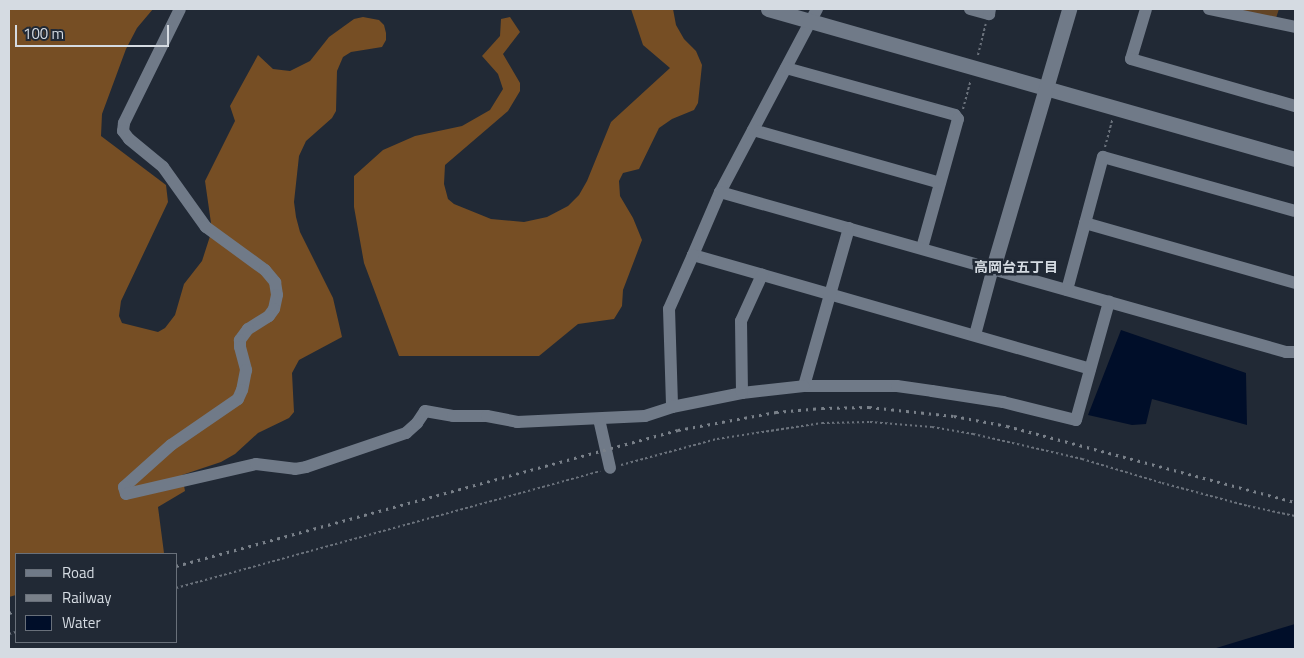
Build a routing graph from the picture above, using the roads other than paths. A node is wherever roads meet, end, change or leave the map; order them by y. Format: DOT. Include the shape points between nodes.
graph roads {
  1 [pos="180,9"];
  2 [pos="768,9"];
  3 [pos="970,9"];
  4 [pos="1069,9"];
  5 [pos="1146,9"];
  6 [pos="1209,9"];
  7 [pos="989,11"];
  8 [pos="814,15"];
  9 [pos="1295,27"];
  10 [pos="786,68"];
  11 [pos="1047,88"];
  12 [pos="1295,106"];
  13 [pos="753,130"];
  14 [pos="1295,159"];
  15 [pos="940,182"];
  16 [pos="720,192"];
  17 [pos="1295,211"];
  18 [pos="1085,224"];
  19 [pos="849,228"];
  20 [pos="922,248"];
  21 [pos="693,255"];
  22 [pos="994,268"];
  23 [pos="762,275"];
  24 [pos="1295,283"];
  25 [pos="1067,290"];
  26 [pos="830,294"];
  27 [pos="1109,302"];
  28 [pos="975,335"];
  29 [pos="1295,352"];
  30 [pos="1090,369"];
  31 [pos="804,386"];
  32 [pos="742,393"];
  33 [pos="672,408"];
  34 [pos="599,419"];
  35 [pos="610,468"];
  1 -- 34 [label="street" via="123,131 163,167 213,233 265,270 275,282 277,295 269,316 248,329 240,340 246,370 238,400 171,445 124,487 126,494 256,464 295,469 306,467 406,433 425,412 487,416 517,422"];
  2 -- 8 [label="street"];
  3 -- 7 [label="street"];
  4 -- 11 [label="street"];
  5 -- 12 [label="street" via="1131,60"];
  6 -- 9 [label="street"];
  8 -- 10 [label="street"];
  8 -- 11 [label="street"];
  10 -- 13 [label="street"];
  10 -- 15 [label="street" via="955,115 958,119"];
  11 -- 14 [label="street"];
  11 -- 22 [label="street"];
  13 -- 15 [label="street"];
  13 -- 16 [label="street"];
  15 -- 20 [label="street"];
  16 -- 19 [label="street"];
  16 -- 21 [label="street"];
  17 -- 18 [label="street" via="1103,157"];
  18 -- 24 [label="street"];
  18 -- 25 [label="street"];
  19 -- 20 [label="street"];
  19 -- 26 [label="street"];
  20 -- 22 [label="street"];
  21 -- 23 [label="street"];
  21 -- 33 [label="street" via="670,309"];
  22 -- 25 [label="street"];
  22 -- 28 [label="street"];
  23 -- 26 [label="street"];
  23 -- 32 [label="street" via="741,321"];
  25 -- 27 [label="street"];
  26 -- 28 [label="street"];
  26 -- 31 [label="street"];
  27 -- 29 [label="street"];
  27 -- 30 [label="street"];
  28 -- 30 [label="street"];
  30 -- 31 [label="street" via="1076,420 1003,402 932,390 897,386"];
  31 -- 32 [label="street"];
  32 -- 33 [label="street"];
  33 -- 34 [label="street" via="645,416"];
  34 -- 35 [label="street"];
}
